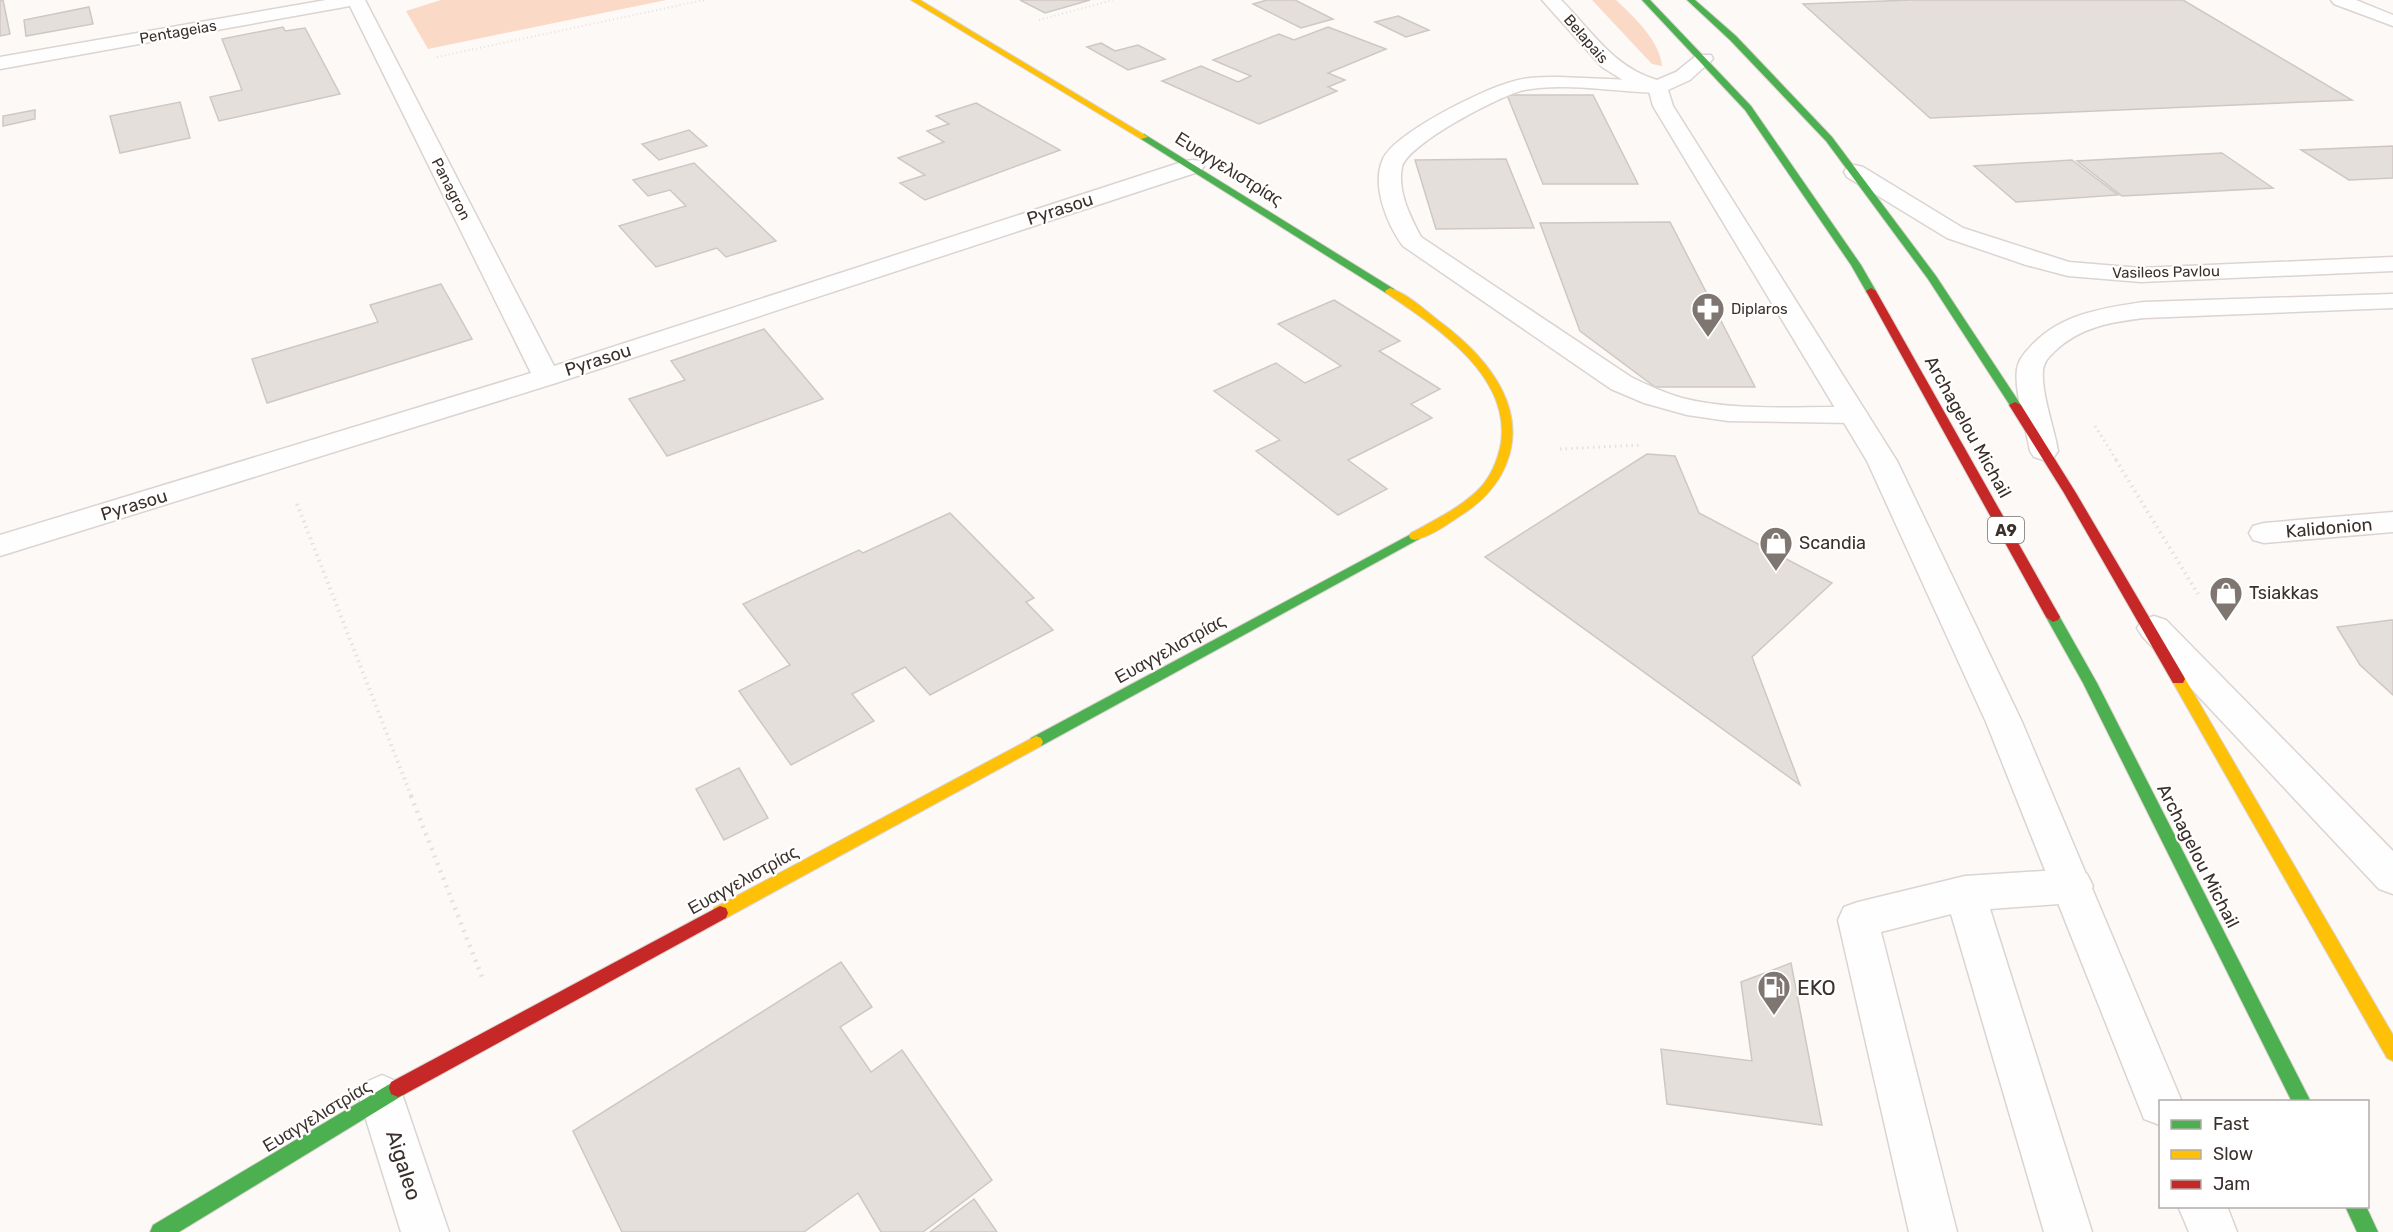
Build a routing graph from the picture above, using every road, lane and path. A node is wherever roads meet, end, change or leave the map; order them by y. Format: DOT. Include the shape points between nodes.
graph roads {
  1 [pos="356,0"];
  2 [pos="704,0"];
  3 [pos="915,0"];
  4 [pos="1113,0"];
  5 [pos="1551,0"];
  6 [pos="1646,0"];
  7 [pos="1692,0"];
  8 [pos="2340,0"];
  9 [pos="2393,21"];
  10 [pos="977,37"];
  11 [pos="1704,59"];
  12 [pos="0,63"];
  13 [pos="389,68"];
  14 [pos="1658,87"];
  15 [pos="1192,166"];
  16 [pos="1855,172"];
  17 [pos="2393,264"];
  18 [pos="2393,301"];
  19 [pos="546,377"];
  20 [pos="1854,415"];
  21 [pos="2044,451"];
  22 [pos="280,460"];
  23 [pos="2393,522"];
  24 [pos="2264,533"];
  25 [pos="0,546"];
  26 [pos="2142,616"];
  27 [pos="2393,877"];
  28 [pos="2073,886"];
  29 [pos="1965,893"];
  30 [pos="503,1031"];
  31 [pos="2393,1052"];
  32 [pos="382,1097"];
  33 [pos="2301,1100"];
  34 [pos="2159,1101"];
  35 [pos="2203,1208"];
  36 [pos="2356,1208"];
  37 [pos="160,1232"];
  38 [pos="425,1232"];
  39 [pos="1933,1232"];
  40 [pos="2067,1232"];
  41 [pos="2212,1232"];
  42 [pos="2368,1232"];
  1 -- 12 [label="street, Pentageias"];
  1 -- 13 [label="street, Panagron"];
  2 -- 13 [label="path"];
  3 -- 10 [label="main road, Ευαγγελιστρίας"];
  4 -- 10 [label="path"];
  5 -- 14 [label="street, Belapais" via="1608,64 1637,82"];
  6 -- 11 [label="main road, Archagelou Michail / A9"];
  7 -- 16 [label="main road" via="1785,91"];
  8 -- 9 [label="street"];
  10 -- 15 [label="main road, Ευαγγελιστρίας"];
  11 -- 14 [label="street" via="1683,76"];
  11 -- 33 [label="main road, Archagelou Michail / A9" via="1748,108 1861,274 2090,683"];
  13 -- 19 [label="street, Panagron"];
  14 -- 20 [label="street" via="1673,126"];
  14 -- 20 [label="street" via="1522,84 1479,102 1411,142 1394,157 1389,184 1411,241 1621,383 1656,398 1686,407 1750,413"];
  15 -- 19 [label="street, Pyrasou"];
  15 -- 30 [label="main road, Ευαγγελιστρίας" via="1416,308 1462,345 1490,377 1508,413 1508,451 1487,489 1446,519"];
  16 -- 17 [label="street, Vasileos Pavlou" via="1955,233 2068,268 2141,275"];
  16 -- 21 [label="main road" via="1932,278"];
  18 -- 21 [label="street" via="2144,310 2075,324 2053,338 2029,369"];
  19 -- 22 [label="street, Pyrasou"];
  20 -- 28 [label="street" via="1882,461 2004,722"];
  21 -- 26 [label="main road"];
  22 -- 25 [label="street, Pyrasou"];
  22 -- 30 [label="path"];
  23 -- 24 [label="street, Kalidonion"];
  26 -- 27 [label="street"];
  26 -- 31 [label="main road"];
  28 -- 29 [label="street"];
  28 -- 34 [label="street"];
  29 -- 39 [label="street" via="1858,920"];
  29 -- 40 [label="street"];
  30 -- 32 [label="main road, Ευαγγελιστρίας"];
  32 -- 37 [label="main road, Ευαγγελιστρίας"];
  32 -- 38 [label="street, Aigaleo"];
  35 -- 41 [label="street"];
  36 -- 42 [label="main road"];
}
